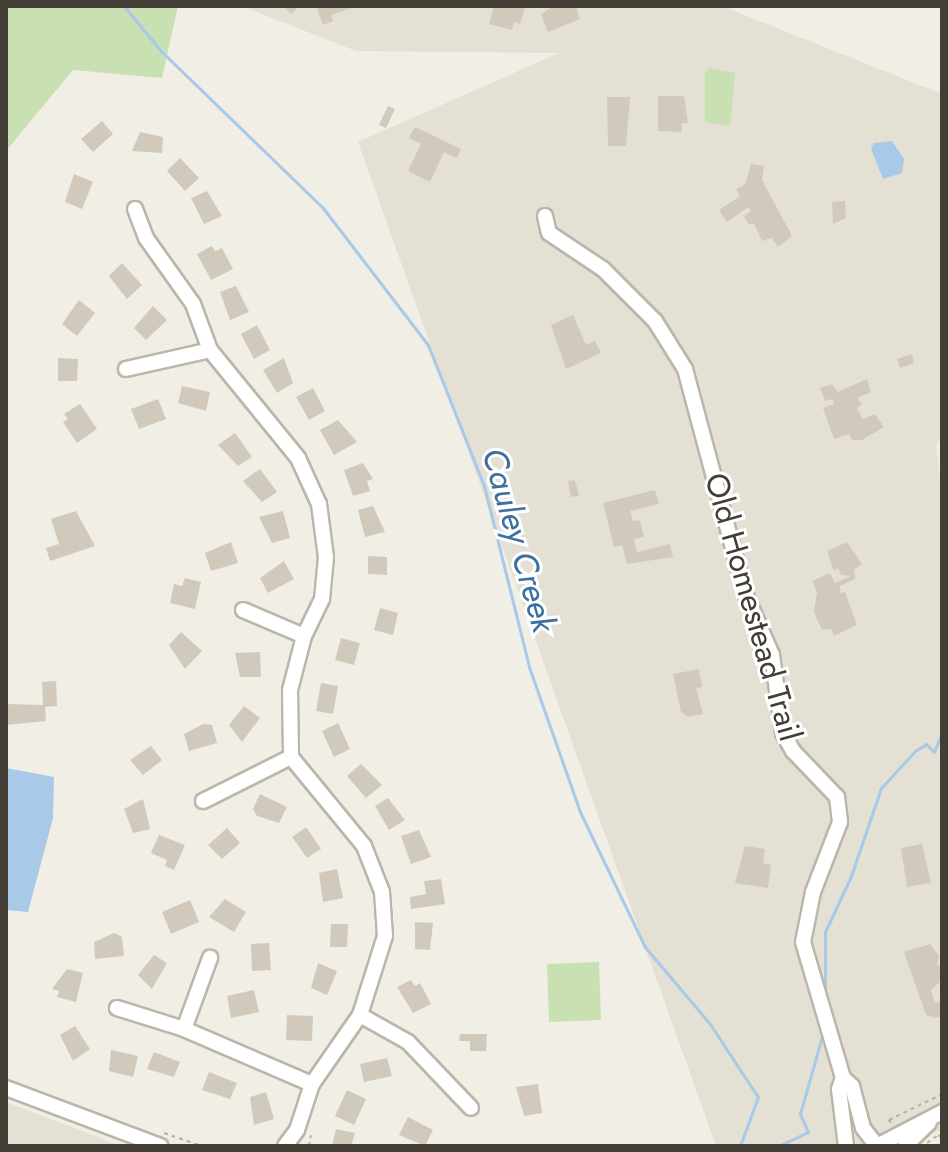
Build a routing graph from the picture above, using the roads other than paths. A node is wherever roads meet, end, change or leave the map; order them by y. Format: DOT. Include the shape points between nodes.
graph roads {
  1 [pos="135,209"];
  2 [pos="545,216"];
  3 [pos="210,350"];
  4 [pos="126,369"];
  5 [pos="243,610"];
  6 [pos="304,636"];
  7 [pos="291,757"];
  8 [pos="203,801"];
  9 [pos="210,958"];
  10 [pos="117,1008"];
  11 [pos="360,1015"];
  12 [pos="184,1029"];
  13 [pos="843,1078"];
  14 [pos="312,1084"];
  15 [pos="6,1088"];
  16 [pos="471,1108"];
  17 [pos="938,1114"];
  18 [pos="303,1137"];
  19 [pos="877,1144"];
  20 [pos="160,1146"];
  21 [pos="285,1146"];
  22 [pos="846,1146"];
  23 [pos="905,1146"];
  1 -- 3 [label="street" via="146,238 193,304"];
  2 -- 13 [label="street, Old Homestead Trail" via="549,233 603,269 655,321 685,369 745,593 772,655 783,733 837,797 840,822 813,892 803,942"];
  3 -- 4 [label="street"];
  3 -- 6 [label="street" via="298,458 319,504 326,557 322,599"];
  5 -- 6 [label="street"];
  6 -- 7 [label="street" via="290,690"];
  7 -- 8 [label="street"];
  7 -- 11 [label="street" via="364,846 382,892 385,936"];
  9 -- 12 [label="street"];
  10 -- 12 [label="street"];
  11 -- 14 [label="street"];
  11 -- 16 [label="street" via="408,1042"];
  12 -- 14 [label="street"];
  13 -- 19 [label="street" via="852,1086 863,1128"];
  13 -- 22 [label="street" via="839,1089"];
  14 -- 18 [label="street"];
  15 -- 20 [label="street"];
  17 -- 19 [label="street"];
  17 -- 23 [label="street"];
  18 -- 21 [label="street"];
  19 -- 22 [label="street" via="858,1139"];
}
